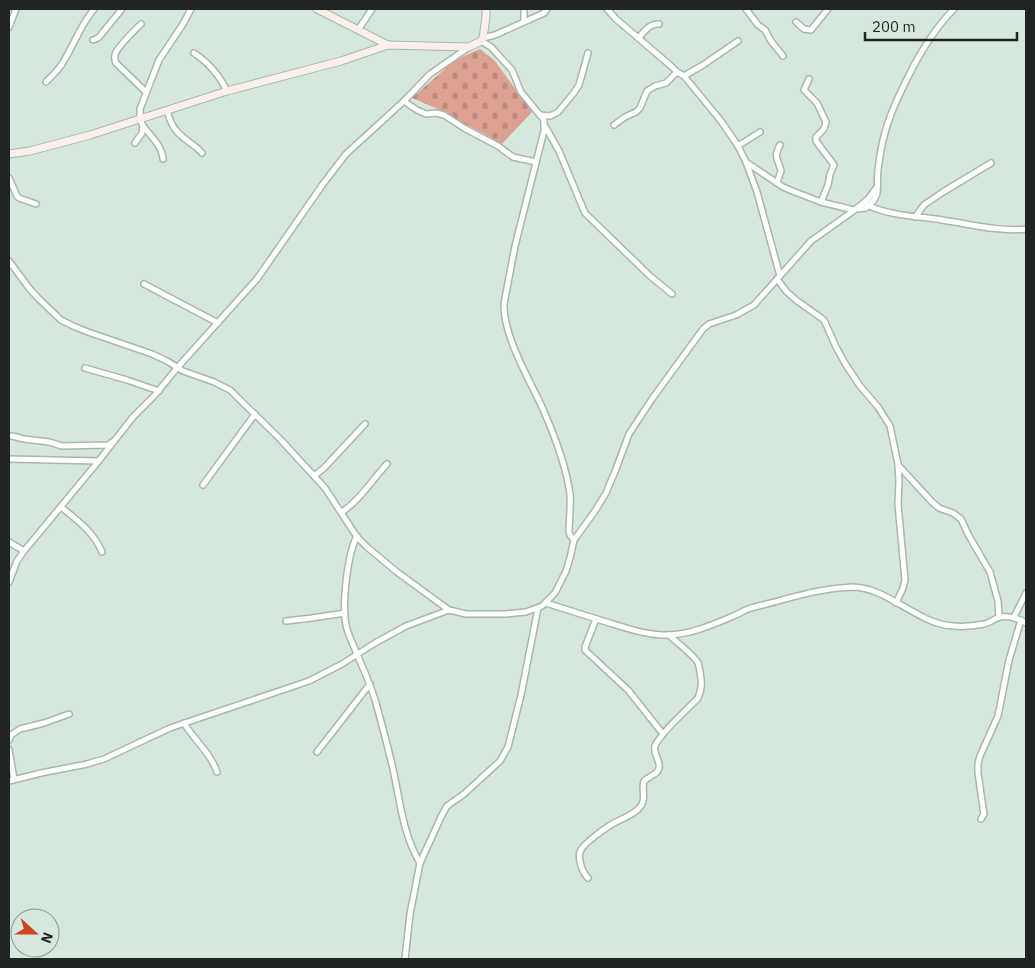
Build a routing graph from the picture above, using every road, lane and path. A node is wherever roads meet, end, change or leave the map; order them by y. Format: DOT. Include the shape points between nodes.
graph roads {
  1 [pos="16,9"];
  2 [pos="94,9"];
  3 [pos="122,9"];
  4 [pos="191,9"];
  5 [pos="317,9"];
  6 [pos="372,9"];
  7 [pos="486,9"];
  8 [pos="524,9"];
  9 [pos="547,9"];
  10 [pos="607,9"];
  11 [pos="746,9"];
  12 [pos="828,9"];
  13 [pos="954,9"];
  14 [pos="539,11"];
  15 [pos="524,21"];
  16 [pos="796,22"];
  17 [pos="141,24"];
  18 [pos="659,24"];
  19 [pos="9,27"];
  20 [pos="358,30"];
  21 [pos="638,38"];
  22 [pos="93,40"];
  23 [pos="482,40"];
  24 [pos="738,41"];
  25 [pos="388,45"];
  26 [pos="469,47"];
  27 [pos="588,52"];
  28 [pos="194,53"];
  29 [pos="784,56"];
  30 [pos="677,72"];
  31 [pos="684,76"];
  32 [pos="809,79"];
  33 [pos="46,82"];
  34 [pos="227,91"];
  35 [pos="146,92"];
  36 [pos="404,101"];
  37 [pos="167,111"];
  38 [pos="540,115"];
  39 [pos="142,123"];
  40 [pos="544,125"];
  41 [pos="614,125"];
  42 [pos="760,132"];
  43 [pos="135,142"];
  44 [pos="780,145"];
  45 [pos="738,146"];
  46 [pos="202,153"];
  47 [pos="9,154"];
  48 [pos="163,159"];
  49 [pos="536,162"];
  50 [pos="746,162"];
  51 [pos="991,163"];
  52 [pos="9,178"];
  53 [pos="777,183"];
  54 [pos="821,202"];
  55 [pos="36,204"];
  56 [pos="866,205"];
  57 [pos="855,210"];
  58 [pos="916,217"];
  59 [pos="1026,229"];
  60 [pos="9,261"];
  61 [pos="778,277"];
  62 [pos="144,284"];
  63 [pos="672,294"];
  64 [pos="218,323"];
  65 [pos="85,368"];
  66 [pos="177,368"];
  67 [pos="159,391"];
  68 [pos="255,414"];
  69 [pos="365,424"];
  70 [pos="12,436"];
  71 [pos="115,441"];
  72 [pos="9,459"];
  73 [pos="98,461"];
  74 [pos="387,464"];
  75 [pos="898,464"];
  76 [pos="314,476"];
  77 [pos="203,485"];
  78 [pos="61,507"];
  79 [pos="342,512"];
  80 [pos="357,536"];
  81 [pos="574,540"];
  82 [pos="9,542"];
  83 [pos="24,551"];
  84 [pos="102,552"];
  85 [pos="9,582"];
  86 [pos="1026,593"];
  87 [pos="546,603"];
  88 [pos="896,603"];
  89 [pos="538,608"];
  90 [pos="449,610"];
  91 [pos="344,613"];
  92 [pos="999,617"];
  93 [pos="1014,618"];
  94 [pos="596,619"];
  95 [pos="286,620"];
  96 [pos="1023,621"];
  97 [pos="668,635"];
  98 [pos="358,654"];
  99 [pos="370,684"];
  100 [pos="68,714"];
  101 [pos="184,723"];
  102 [pos="663,734"];
  103 [pos="9,740"];
  104 [pos="9,750"];
  105 [pos="317,752"];
  106 [pos="217,772"];
  107 [pos="11,780"];
  108 [pos="981,819"];
  109 [pos="420,863"];
  110 [pos="588,878"];
  111 [pos="405,959"];
  1 -- 19 [label="street"];
  2 -- 33 [label="street" via="60,66"];
  3 -- 22 [label="street"];
  4 -- 35 [label="street" via="159,60"];
  5 -- 20 [label="street"];
  6 -- 20 [label="street"];
  7 -- 23 [label="street"];
  8 -- 15 [label="street"];
  9 -- 14 [label="street"];
  10 -- 21 [label="street"];
  11 -- 29 [label="street"];
  12 -- 16 [label="street" via="811,30"];
  13 -- 56 [label="street" via="930,36 895,103 878,168 877,193"];
  14 -- 15 [label="street"];
  15 -- 23 [label="street"];
  17 -- 35 [label="street" via="114,58"];
  18 -- 21 [label="street" via="651,26"];
  20 -- 25 [label="street"];
  21 -- 30 [label="street"];
  23 -- 26 [label="street"];
  23 -- 38 [label="street" via="512,70 521,92"];
  24 -- 31 [label="street"];
  25 -- 26 [label="street"];
  25 -- 34 [label="street"];
  26 -- 36 [label="street" via="436,69"];
  27 -- 38 [label="street" via="579,85 573,94 558,112 550,116"];
  28 -- 34 [label="street" via="214,69"];
  30 -- 31 [label="street"];
  30 -- 41 [label="street" via="666,83 647,90 640,108"];
  31 -- 45 [label="street"];
  32 -- 54 [label="street" via="804,90 817,103 826,122 816,141 834,165"];
  34 -- 37 [label="street"];
  35 -- 39 [label="street" via="140,109"];
  36 -- 49 [label="street" via="426,114 444,115 513,157"];
  36 -- 64 [label="street" via="346,154 257,279"];
  37 -- 39 [label="street"];
  37 -- 46 [label="street" via="176,130"];
  38 -- 40 [label="street"];
  39 -- 43 [label="street" via="142,133"];
  39 -- 47 [label="street"];
  39 -- 48 [label="street" via="163,153"];
  40 -- 49 [label="street"];
  40 -- 63 [label="street" via="559,151 585,213"];
  42 -- 45 [label="street"];
  44 -- 53 [label="street" via="776,153 781,171"];
  45 -- 50 [label="street"];
  49 -- 81 [label="street" via="515,246 504,313 517,354 556,442 570,492 569,532"];
  50 -- 53 [label="street"];
  50 -- 61 [label="street" via="757,192"];
  51 -- 58 [label="street" via="924,205"];
  52 -- 55 [label="street" via="17,196"];
  53 -- 54 [label="street"];
  54 -- 57 [label="street"];
  56 -- 57 [label="street"];
  56 -- 58 [label="street"];
  57 -- 61 [label="street" via="811,241"];
  58 -- 59 [label="street"];
  60 -- 66 [label="street" via="29,288 61,320 152,354"];
  61 -- 75 [label="street" via="796,300 824,320 846,365 890,426"];
  61 -- 81 [label="street" via="750,308 703,329 637,422 625,443 606,493"];
  62 -- 64 [label="street"];
  64 -- 66 [label="street"];
  65 -- 67 [label="street"];
  66 -- 67 [label="street"];
  66 -- 68 [label="street" via="230,390"];
  67 -- 71 [label="street"];
  68 -- 76 [label="street"];
  68 -- 77 [label="street"];
  69 -- 76 [label="street"];
  70 -- 71 [label="street" via="62,446 108,445"];
  71 -- 73 [label="street"];
  72 -- 73 [label="street"];
  73 -- 78 [label="street"];
  74 -- 79 [label="street" via="354,503"];
  75 -- 88 [label="street" via="905,580"];
  75 -- 92 [label="street" via="932,502 961,519 990,572"];
  76 -- 79 [label="street"];
  78 -- 83 [label="street"];
  78 -- 84 [label="street" via="94,536"];
  79 -- 80 [label="street"];
  80 -- 90 [label="street" via="390,566"];
  80 -- 91 [label="street" via="351,551"];
  81 -- 87 [label="street" via="564,578"];
  82 -- 83 [label="street"];
  83 -- 85 [label="street"];
  86 -- 93 [label="street"];
  87 -- 89 [label="street"];
  87 -- 94 [label="street"];
  88 -- 92 [label="street" via="940,624 953,626 983,624"];
  88 -- 97 [label="street" via="859,587 821,590 748,609 712,626"];
  89 -- 90 [label="street" via="506,614 466,614"];
  89 -- 109 [label="street" via="522,695 508,747 494,768 448,806"];
  90 -- 98 [label="street" via="406,626"];
  91 -- 95 [label="street"];
  91 -- 98 [label="street"];
  92 -- 93 [label="street"];
  93 -- 96 [label="street"];
  94 -- 97 [label="street" via="636,632"];
  94 -- 102 [label="street" via="585,650 628,690"];
  96 -- 108 [label="street" via="1009,660 998,716 978,763 984,808"];
  97 -- 102 [label="street" via="698,663 702,688 698,698"];
  98 -- 99 [label="street"];
  98 -- 101 [label="street" via="309,681"];
  99 -- 105 [label="street"];
  99 -- 109 [label="street" via="402,818"];
  100 -- 103 [label="street" via="20,729"];
  101 -- 106 [label="street"];
  101 -- 107 [label="street" via="104,760"];
  102 -- 110 [label="street" via="654,749 658,770 644,781 644,800 639,809 608,827 581,850 581,868"];
  104 -- 107 [label="street"];
  109 -- 111 [label="street"];
}
